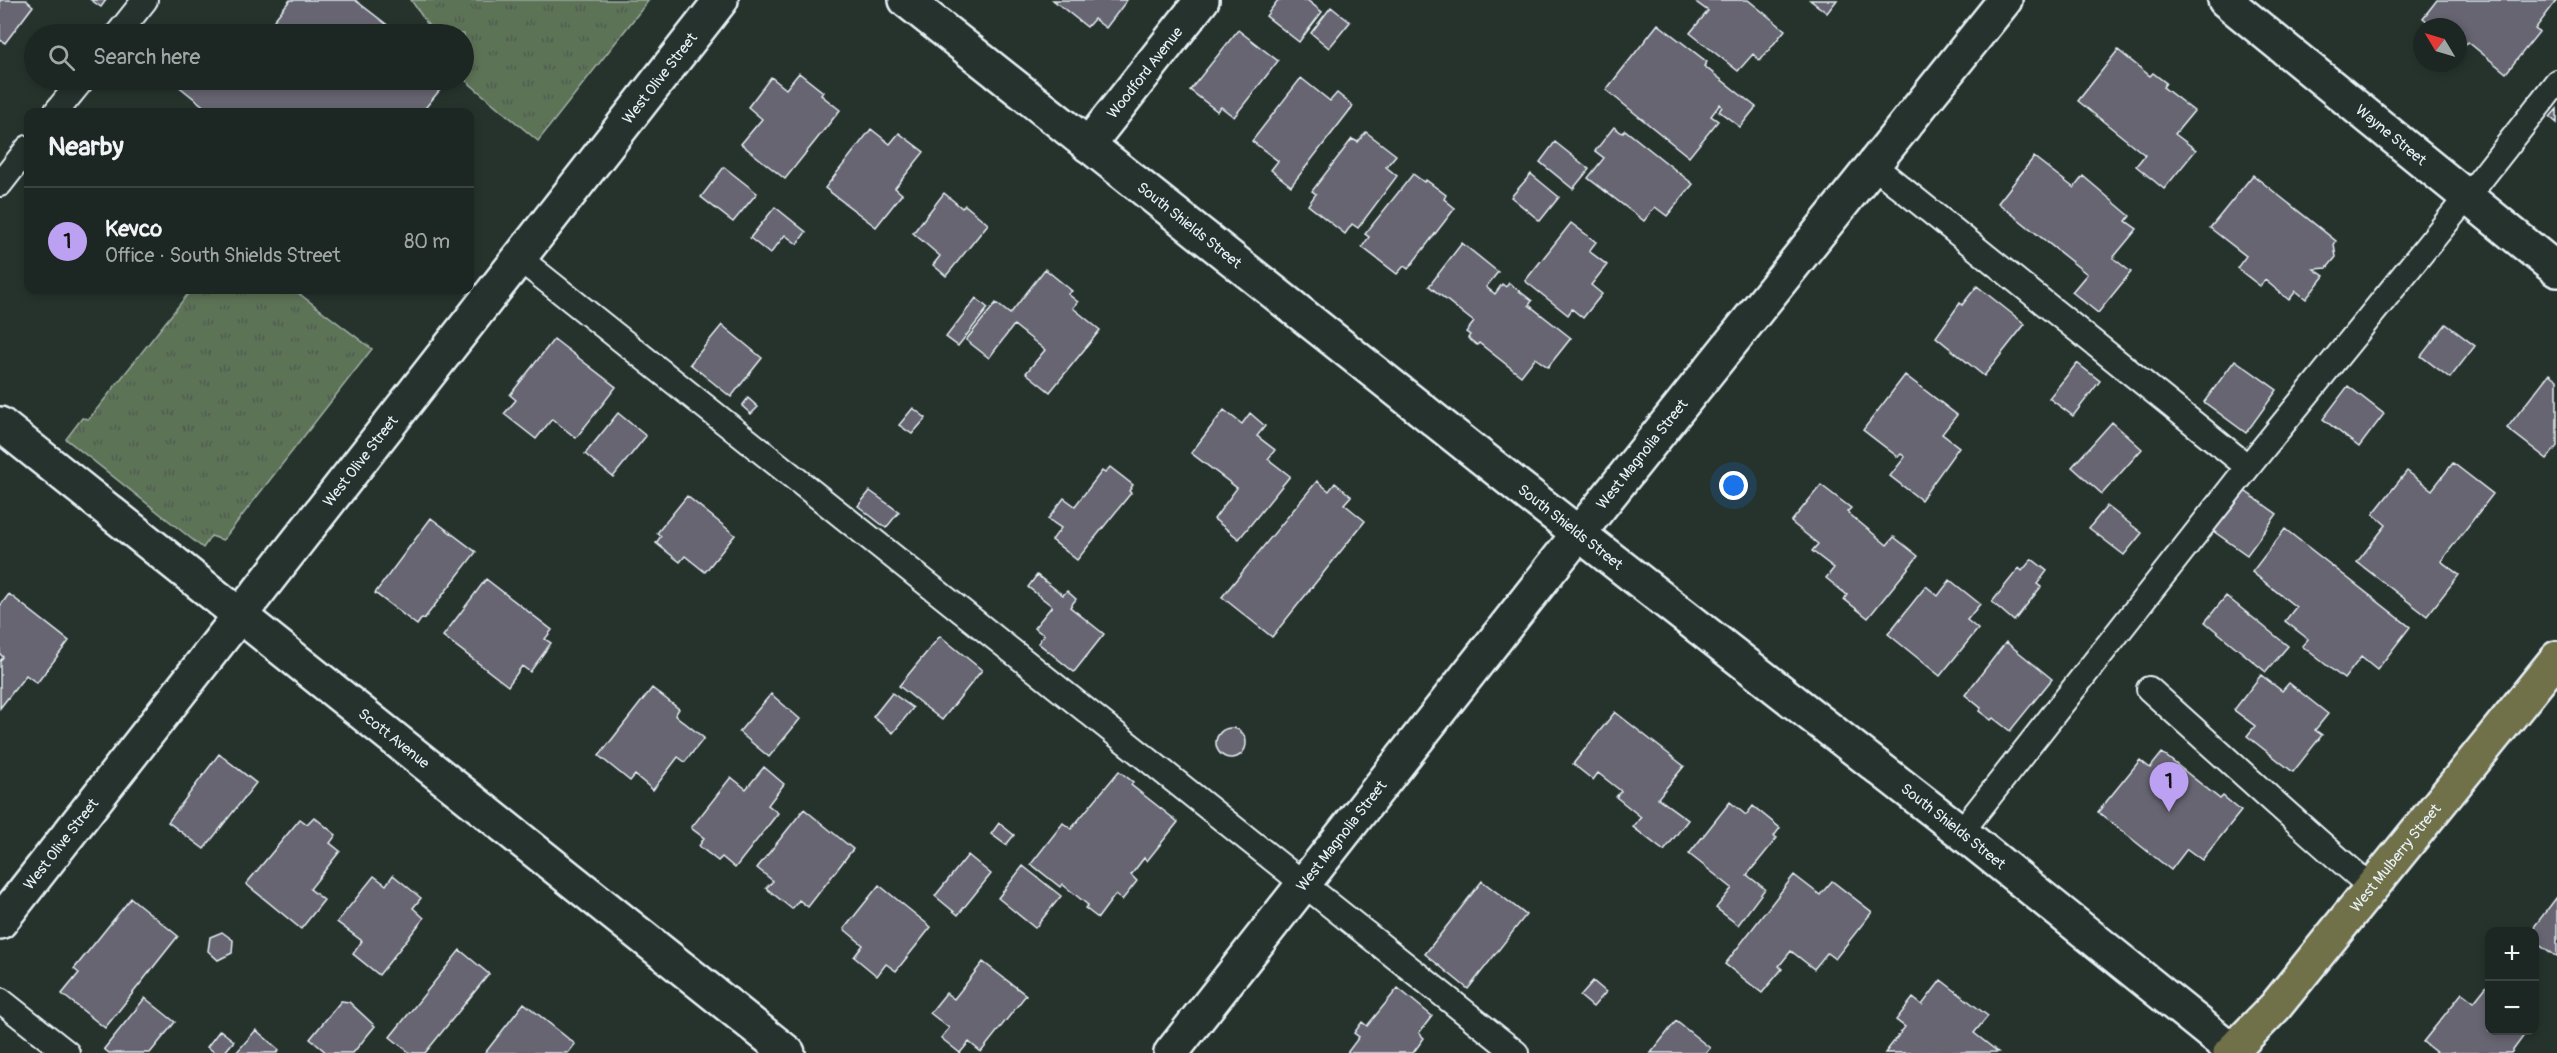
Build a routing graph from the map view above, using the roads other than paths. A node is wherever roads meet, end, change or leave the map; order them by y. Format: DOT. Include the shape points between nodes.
graph roads {
  1 [pos="145,0"];
  2 [pos="721,0"];
  3 [pos="906,0"];
  4 [pos="1202,0"];
  5 [pos="2005,0"];
  6 [pos="2225,0"];
  7 [pos="126,24"];
  8 [pos="2557,82"];
  9 [pos="74,90"];
  10 [pos="59,108"];
  11 [pos="1088,145"];
  12 [pos="24,153"];
  13 [pos="1874,166"];
  14 [pos="0,184"];
  15 [pos="2468,197"];
  16 [pos="520,259"];
  17 [pos="2557,270"];
  18 [pos="0,424"];
  19 [pos="2248,467"];
  20 [pos="1580,533"];
  21 [pos="241,616"];
  22 [pos="2557,658"];
  23 [pos="2149,689"];
  24 [pos="1961,832"];
  25 [pos="1304,885"];
  26 [pos="2371,887"];
  27 [pos="0,922"];
  28 [pos="0,1000"];
  29 [pos="2233,1052"];
  30 [pos="67,1053"];
  31 [pos="789,1053"];
  32 [pos="1171,1053"];
  33 [pos="1516,1053"];
  1 -- 7 [label="lane"];
  2 -- 16 [label="street, West Olive Street"];
  3 -- 11 [label="street, South Shields Street"];
  4 -- 11 [label="street, Woodford Avenue"];
  5 -- 13 [label="street, West Magnolia Street"];
  6 -- 15 [label="street, Wayne Street"];
  8 -- 15 [label="lane"];
  9 -- 10 [label="lane"];
  11 -- 20 [label="street, South Shields Street"];
  12 -- 14 [label="lane"];
  13 -- 19 [label="lane"];
  13 -- 20 [label="street, West Magnolia Street"];
  15 -- 17 [label="street, Wayne Street"];
  15 -- 19 [label="lane"];
  16 -- 21 [label="street, West Olive Street"];
  16 -- 25 [label="lane"];
  18 -- 21 [label="street, Scott Avenue"];
  19 -- 24 [label="lane"];
  20 -- 24 [label="street, South Shields Street"];
  20 -- 25 [label="street, West Magnolia Street"];
  21 -- 27 [label="street, West Olive Street"];
  21 -- 31 [label="street, Scott Avenue"];
  22 -- 26 [label="main road, West Mulberry Street"];
  23 -- 26 [label="lane"];
  24 -- 29 [label="street, South Shields Street"];
  25 -- 32 [label="street, West Magnolia Street"];
  25 -- 33 [label="lane"];
  26 -- 29 [label="main road, West Mulberry Street" via="2275,1007"];
  28 -- 30 [label="lane"];
}
